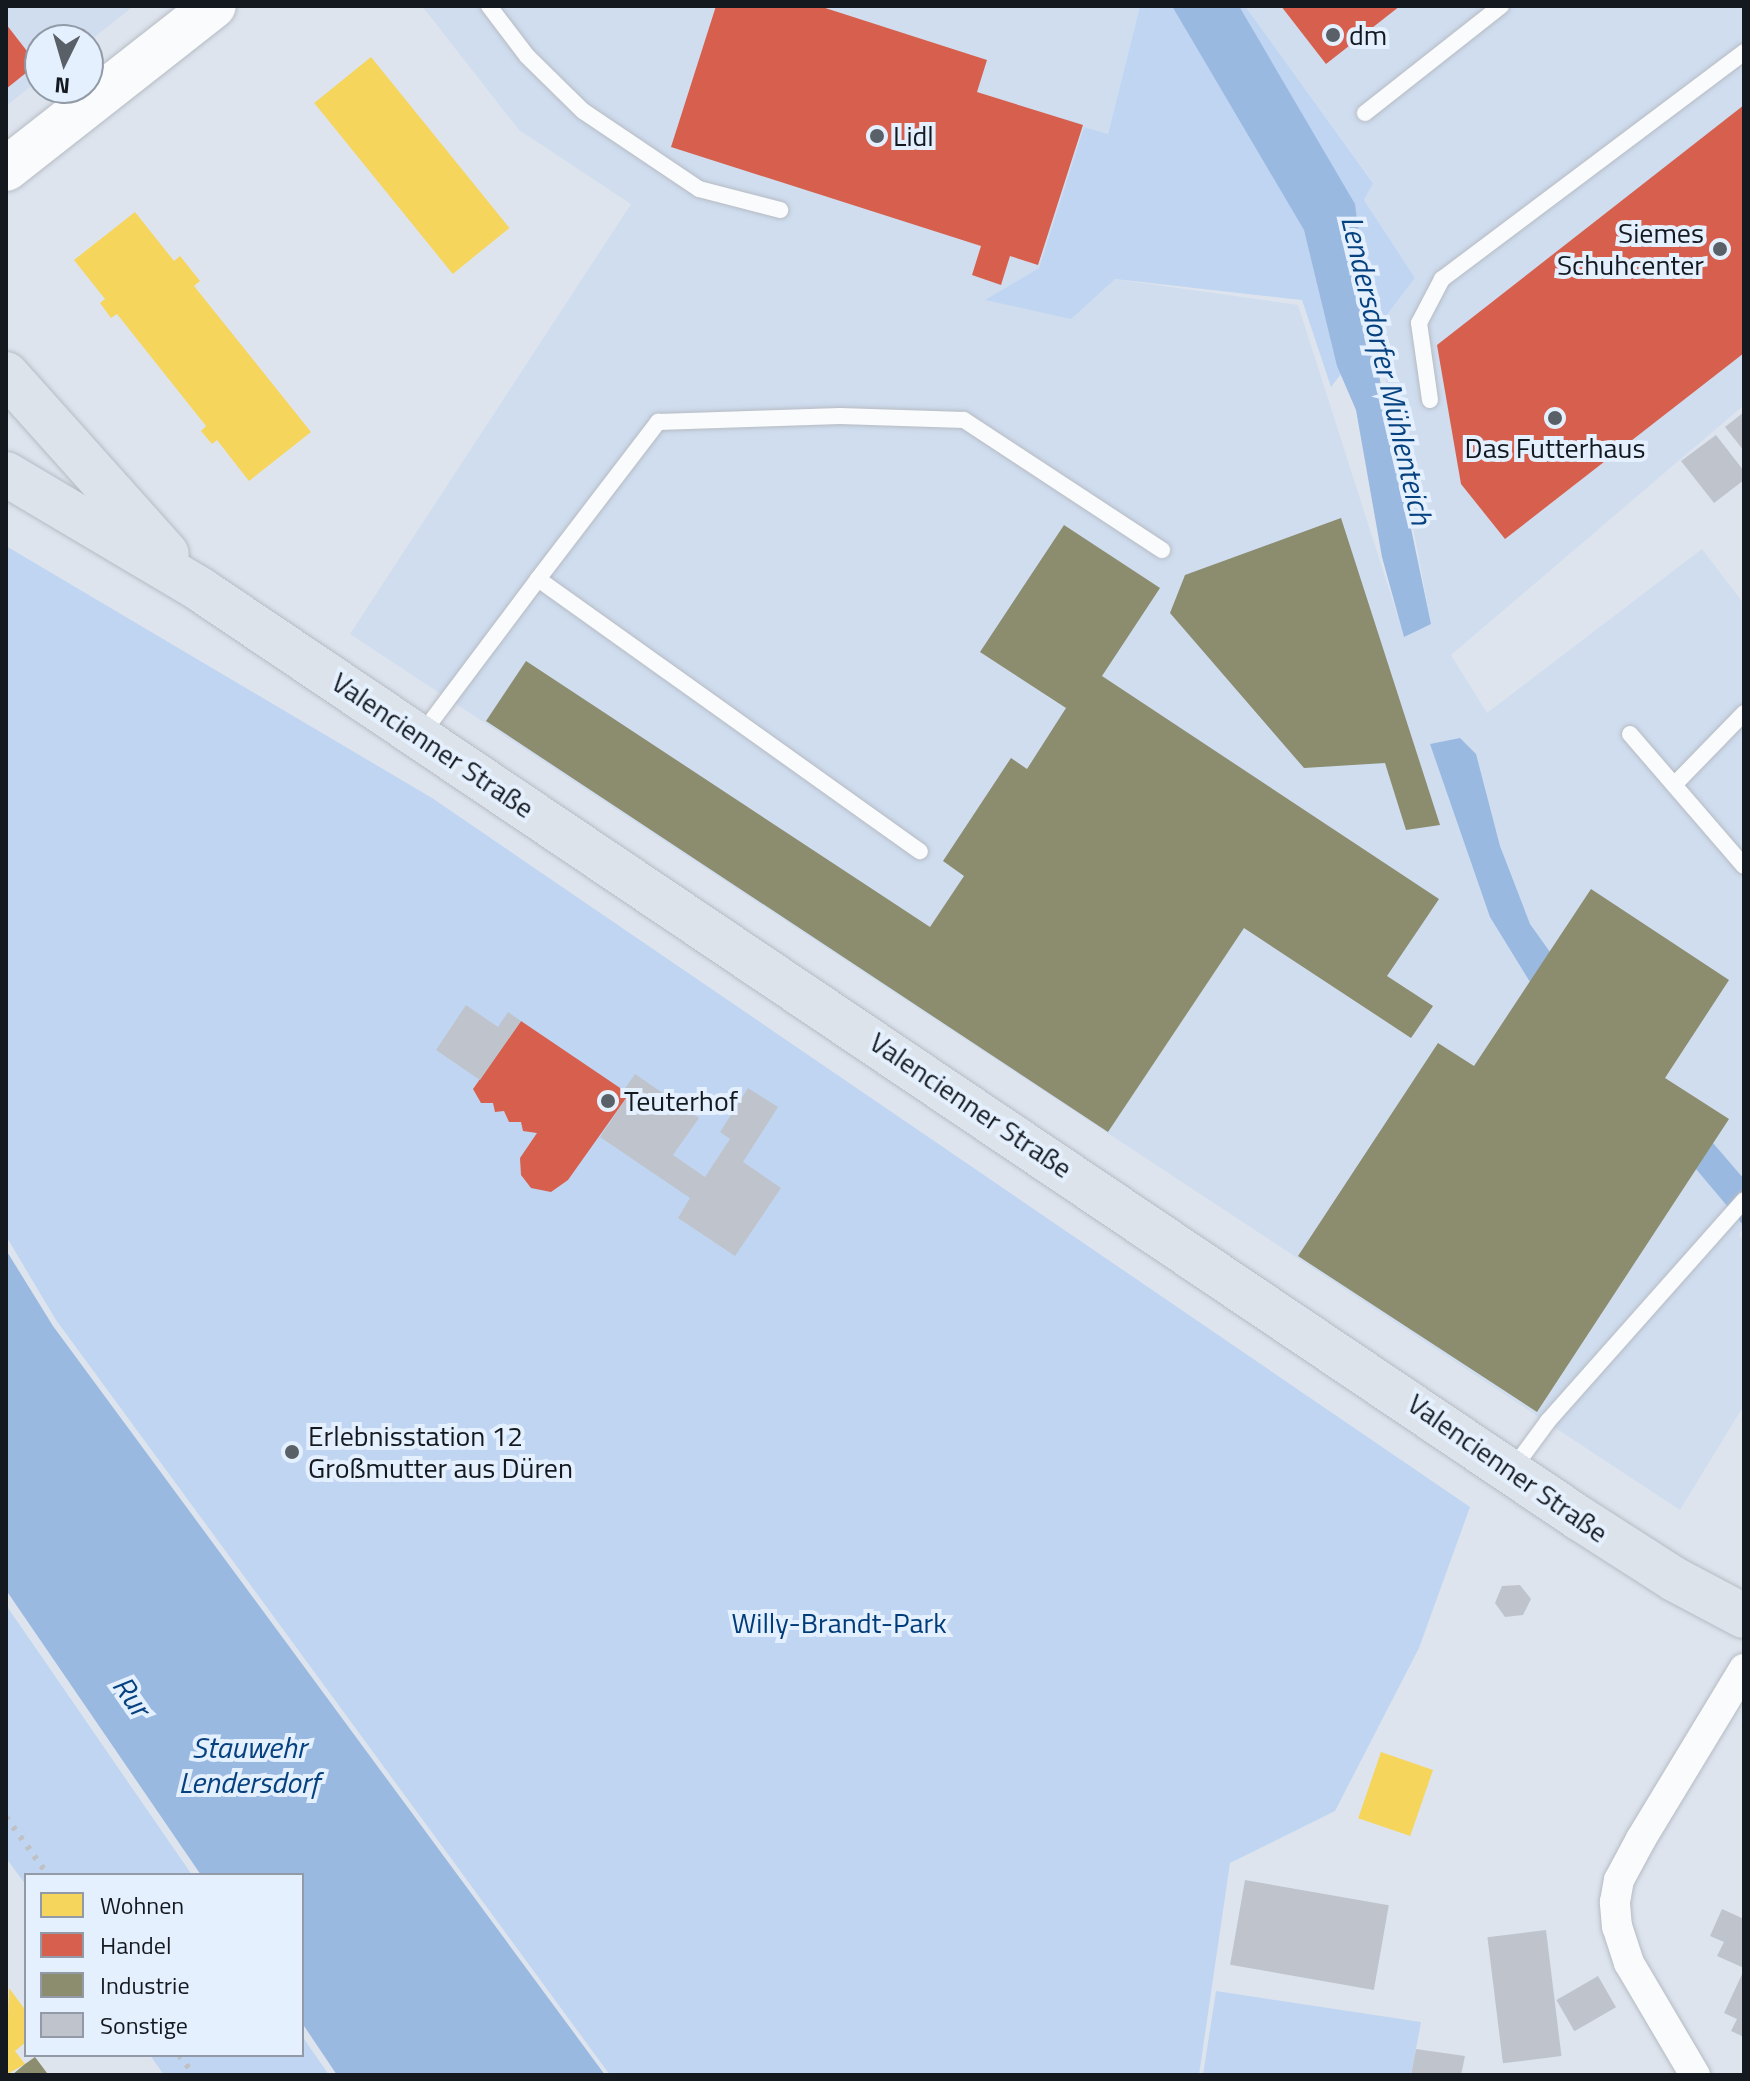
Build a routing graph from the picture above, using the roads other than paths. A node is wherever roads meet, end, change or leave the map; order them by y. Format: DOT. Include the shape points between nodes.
graph roads {
  1 [pos="489,6"];
  2 [pos="1501,6"];
  3 [pos="195,12"];
  4 [pos="1744,52"];
  5 [pos="1365,113"];
  6 [pos="6,169"];
  7 [pos="780,210"];
  8 [pos="10,391"];
  9 [pos="1430,400"];
  10 [pos="6,474"];
  11 [pos="1162,550"];
  12 [pos="538,579"];
  13 [pos="201,590"];
  14 [pos="1744,713"];
  15 [pos="1630,734"];
  16 [pos="420,736"];
  17 [pos="1676,783"];
  18 [pos="920,851"];
  19 [pos="1744,866"];
  20 [pos="1744,1200"];
  21 [pos="1511,1471"];
  22 [pos="1744,1616"];
  23 [pos="1744,1669"];
  24 [pos="1695,2075"];
  1 -- 7 [label="lane" via="527,56 583,111 699,189"];
  2 -- 5 [label="lane"];
  3 -- 6 [label="street"];
  4 -- 9 [label="lane" via="1442,279 1419,323"];
  8 -- 13 [label="main road, Valencienner Straße"];
  10 -- 13 [label="main road, Valencienner Straße"];
  11 -- 12 [label="lane" via="964,420 840,416 658,422"];
  12 -- 16 [label="lane"];
  12 -- 18 [label="lane"];
  13 -- 16 [label="main road, Valencienner Straße"];
  14 -- 17 [label="lane"];
  15 -- 17 [label="lane"];
  16 -- 21 [label="main road, Valencienner Straße"];
  17 -- 19 [label="lane"];
  20 -- 21 [label="lane" via="1548,1421"];
  21 -- 22 [label="main road, Valencienner Straße" via="1674,1579"];
  23 -- 24 [label="street" via="1641,1839 1619,1880 1615,1902 1629,1963"];
}
